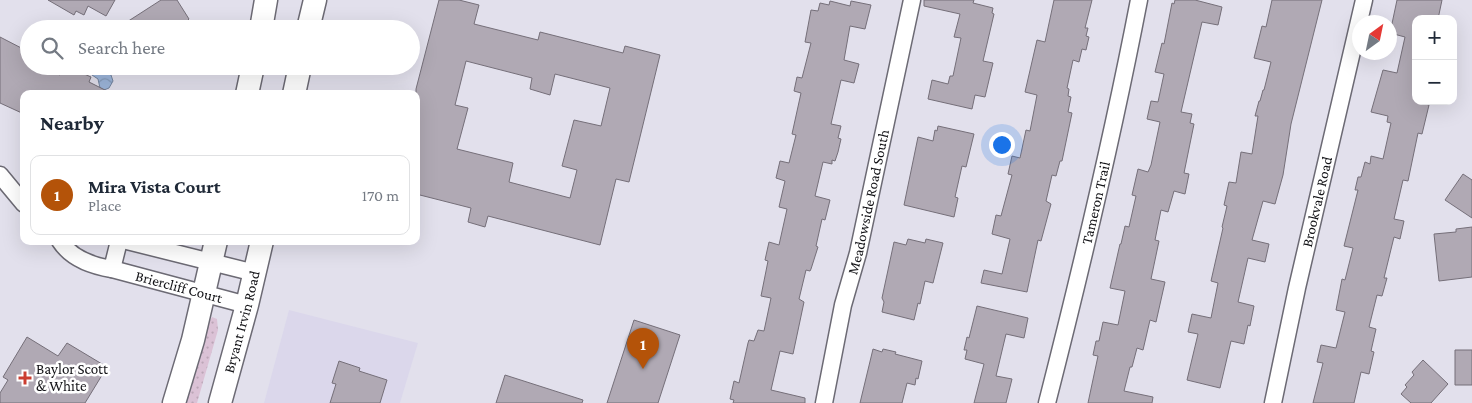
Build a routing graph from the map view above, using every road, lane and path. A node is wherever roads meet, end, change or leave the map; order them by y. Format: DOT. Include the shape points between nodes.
graph roads {
  1 [pos="266,0"];
  2 [pos="315,0"];
  3 [pos="912,0"];
  4 [pos="1139,0"];
  5 [pos="1364,0"];
  6 [pos="262,20"];
  7 [pos="310,20"];
  8 [pos="251,75"];
  9 [pos="298,75"];
  10 [pos="248,90"];
  11 [pos="295,90"];
  12 [pos="0,175"];
  13 [pos="20,199"];
  14 [pos="63,245"];
  15 [pos="118,245"];
  16 [pos="159,245"];
  17 [pos="261,245"];
  18 [pos="214,252"];
  19 [pos="112,269"];
  20 [pos="255,273"];
  21 [pos="204,294"];
  22 [pos="247,305"];
  23 [pos="174,403"];
  24 [pos="220,403"];
  25 [pos="824,403"];
  26 [pos="1047,403"];
  27 [pos="1273,403"];
  1 -- 6 [label="main road"];
  2 -- 7 [label="main road"];
  3 -- 25 [label="street, Meadowside Road South"];
  4 -- 26 [label="street, Tameron Trail"];
  5 -- 27 [label="street, Brookvale Road"];
  8 -- 10 [label="main road"];
  9 -- 11 [label="main road"];
  12 -- 13 [label="street"];
  14 -- 19 [label="street, Briercliff Court" via="96,266"];
  15 -- 19 [label="street"];
  16 -- 18 [label="street, Briercliff Court"];
  17 -- 20 [label="main road, Bryant Irvin Road"];
  18 -- 20 [label="street, Briercliff Court"];
  18 -- 21 [label="main road"];
  19 -- 21 [label="street, Briercliff Court"];
  20 -- 22 [label="main road, Bryant Irvin Road"];
  21 -- 22 [label="street, Briercliff Court"];
  21 -- 23 [label="main road"];
  22 -- 24 [label="main road, Bryant Irvin Road"];
}
